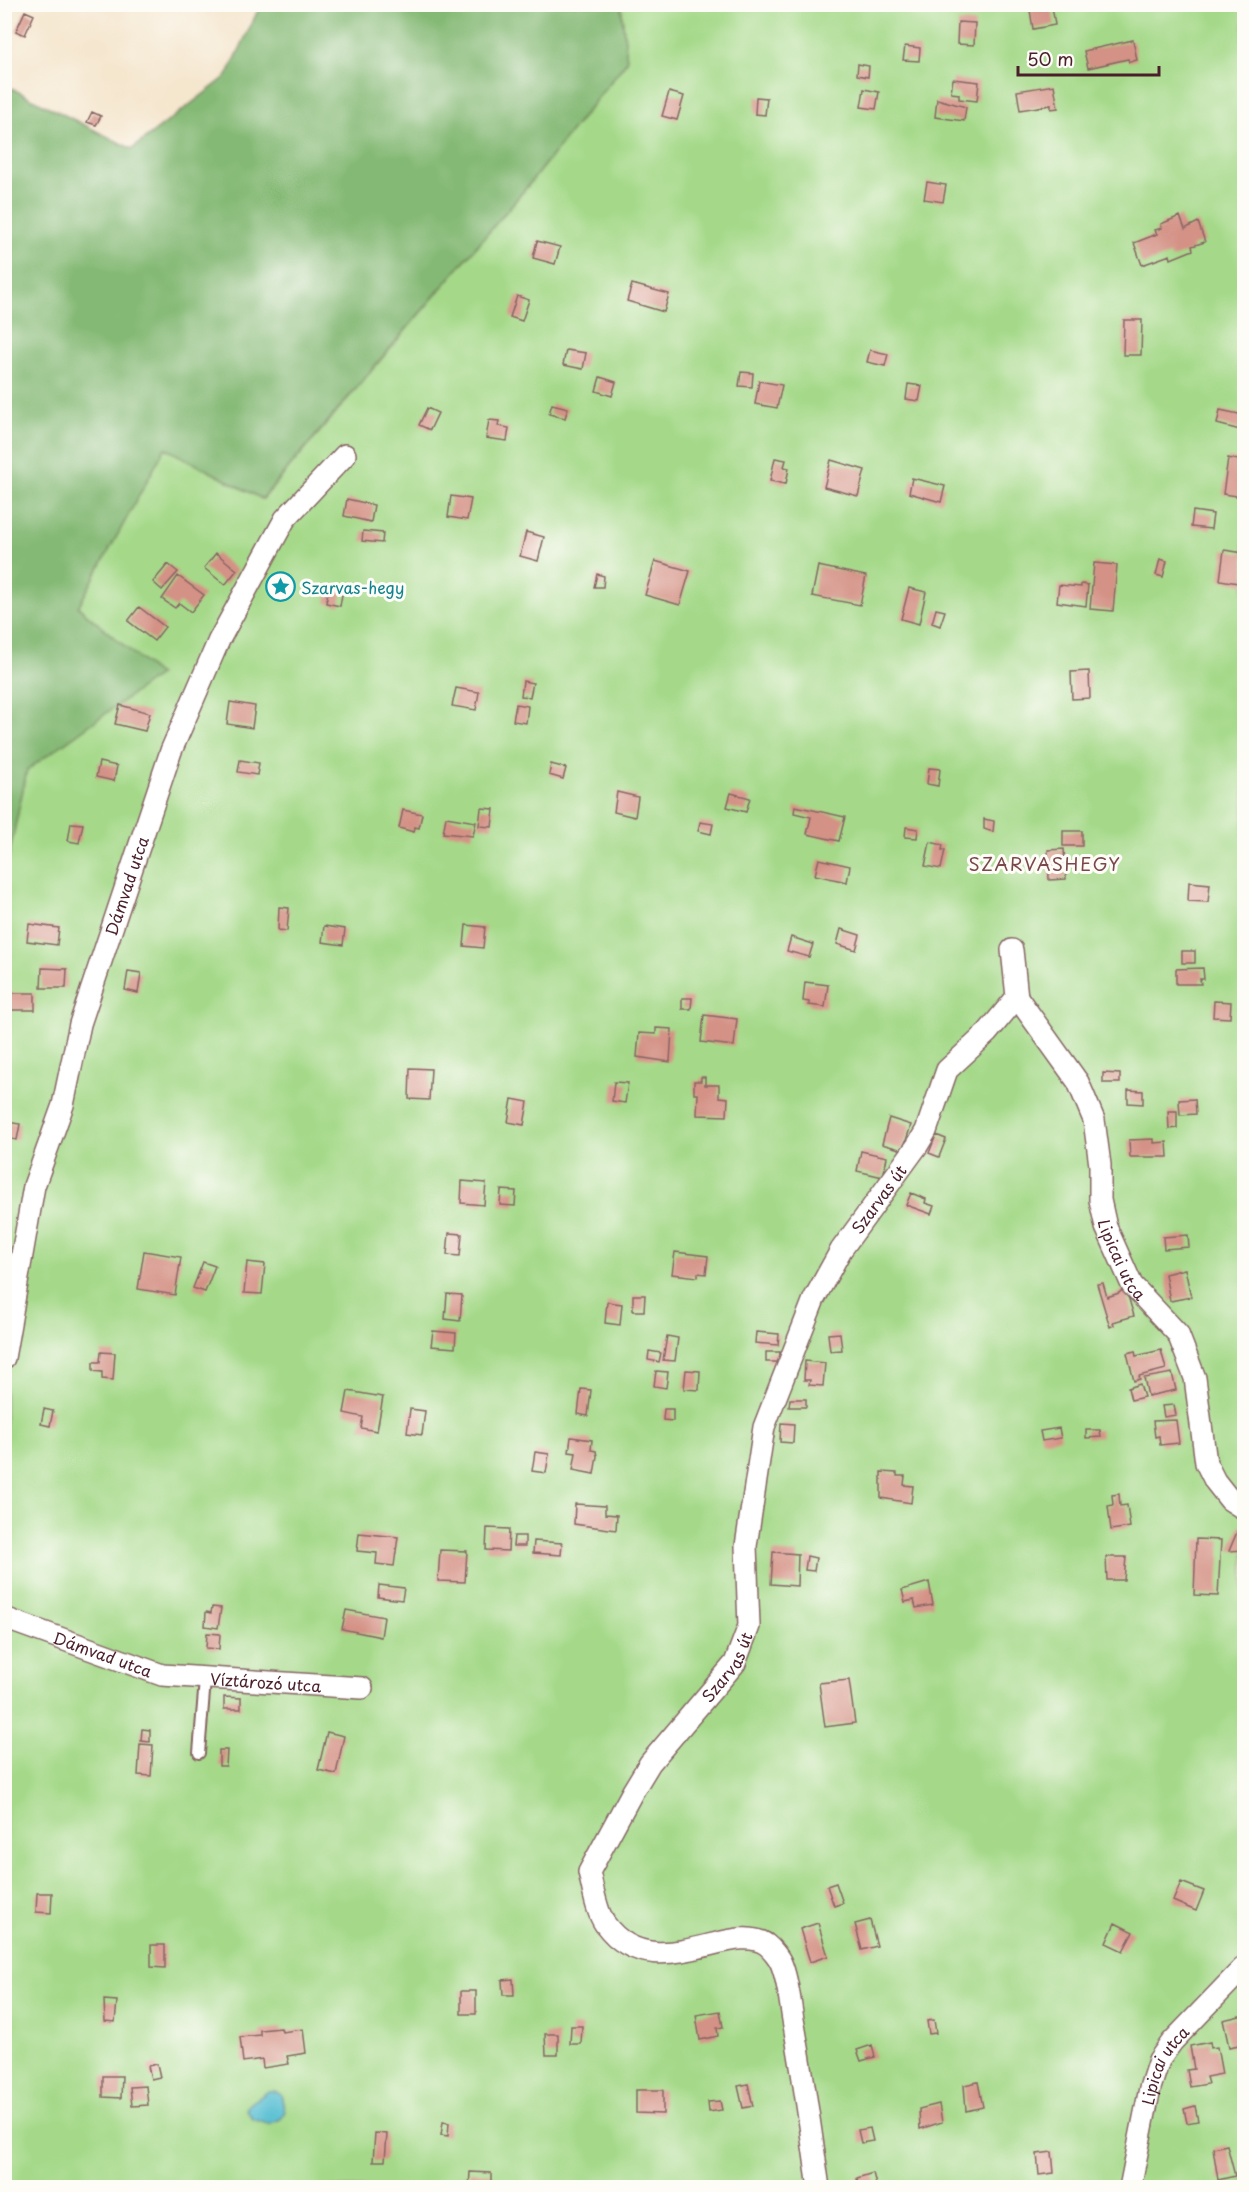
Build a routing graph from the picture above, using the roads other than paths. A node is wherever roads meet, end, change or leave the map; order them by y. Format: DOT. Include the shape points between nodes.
graph roads {
  1 [pos="345,455"];
  2 [pos="1012,950"];
  3 [pos="1017,997"];
  4 [pos="4,1358"];
  5 [pos="1245,1509"];
  6 [pos="4,1618"];
  7 [pos="205,1680"];
  8 [pos="362,1688"];
  9 [pos="199,1753"];
  10 [pos="1245,1967"];
  11 [pos="819,2187"];
  12 [pos="1130,2187"];
  1 -- 4 [label="street, Dámvad utca" via="285,519 219,640 171,751 80,1024 63,1105 34,1186"];
  2 -- 3 [label="street"];
  3 -- 5 [label="street, Lipicai utca" via="1078,1082 1094,1120 1106,1227 1132,1285 1178,1334 1195,1378 1206,1463 1230,1500"];
  3 -- 11 [label="street, Szarvas út" via="987,1033 947,1070 926,1131 841,1250 814,1299 764,1427 746,1546 749,1626 735,1663 650,1764 590,1872 605,1924 639,1949 683,1953 734,1940 751,1940 766,1944 781,1961"];
  6 -- 7 [label="street, Dámvad utca" via="162,1675"];
  7 -- 8 [label="street, Víztározó utca"];
  7 -- 9 [label="lane, Víztározó utca"];
  10 -- 12 [label="street, Lipicai utca" via="1159,2060"];
}
